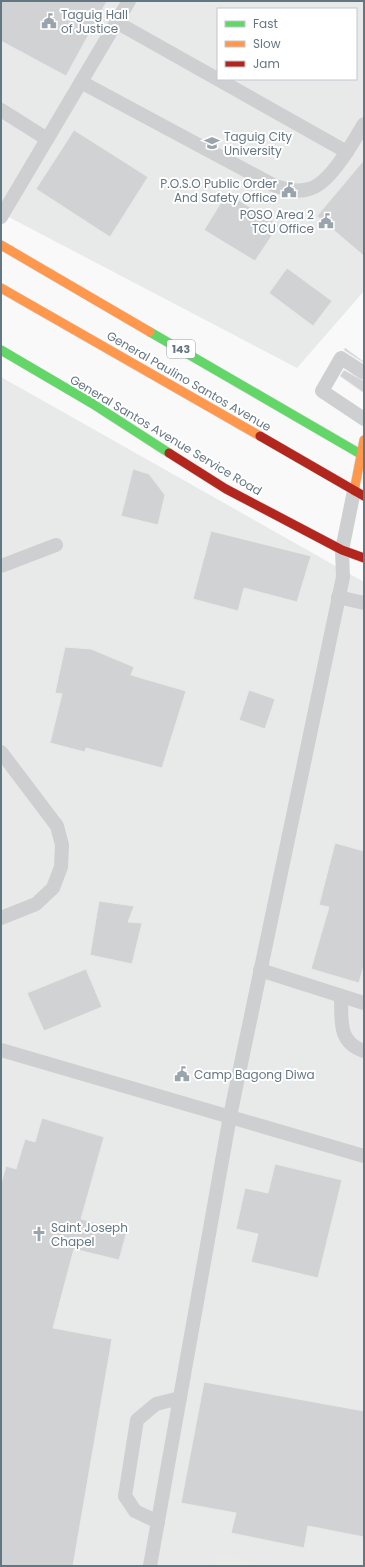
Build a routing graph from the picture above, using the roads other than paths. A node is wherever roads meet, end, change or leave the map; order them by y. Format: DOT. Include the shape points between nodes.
graph roads {
  1 [pos="129,1"];
  2 [pos="116,22"];
  3 [pos="217,79"];
  4 [pos="219,80"];
  5 [pos="81,82"];
  6 [pos="1,110"];
  7 [pos="364,124"];
  8 [pos="47,139"];
  9 [pos="347,152"];
  10 [pos="1,217"];
  11 [pos="1,245"];
  12 [pos="1,288"];
  13 [pos="1,350"];
  14 [pos="364,373"];
  15 [pos="364,419"];
  16 [pos="364,440"];
  17 [pos="362,455"];
  18 [pos="359,494"];
  19 [pos="56,545"];
  20 [pos="342,550"];
  21 [pos="364,558"];
  22 [pos="1,566"];
  23 [pos="338,597"];
  24 [pos="364,603"];
  25 [pos="1,752"];
  26 [pos="1,918"];
  27 [pos="260,970"];
  28 [pos="341,996"];
  29 [pos="364,1003"];
  30 [pos="1,1050"];
  31 [pos="364,1051"];
  32 [pos="230,1116"];
  33 [pos="364,1156"];
  34 [pos="180,1398"];
  35 [pos="158,1522"];
  36 [pos="150,1566"];
  1 -- 2 [label="lane"];
  2 -- 3 [label="lane"];
  2 -- 5 [label="lane"];
  4 -- 9 [label="lane"];
  5 -- 8 [label="lane"];
  5 -- 9 [label="lane" via="284,188 298,191 320,185"];
  6 -- 8 [label="lane"];
  7 -- 9 [label="lane"];
  8 -- 10 [label="lane"];
  11 -- 17 [label="main road, General Paulino Santos Avenue / 143"];
  12 -- 18 [label="main road, General Paulino Santos Avenue"];
  13 -- 20 [label="main road, General Santos Avenue Service Road" via="93,404 226,489"];
  14 -- 15 [label="lane" via="342,358 322,391"];
  16 -- 17 [label="main road"];
  17 -- 18 [label="main road"];
  18 -- 20 [label="lane"];
  19 -- 22 [label="lane"];
  20 -- 21 [label="main road, General Santos Avenue Service Road"];
  20 -- 23 [label="lane" via="343,577"];
  23 -- 24 [label="lane"];
  23 -- 27 [label="lane"];
  25 -- 26 [label="lane" via="57,826 62,845 61,867 54,888 36,904"];
  27 -- 28 [label="lane"];
  27 -- 32 [label="lane"];
  28 -- 29 [label="lane"];
  28 -- 31 [label="lane" via="345,1039 355,1048"];
  30 -- 32 [label="lane"];
  32 -- 33 [label="lane"];
  32 -- 34 [label="lane"];
  34 -- 35 [label="lane"];
  34 -- 35 [label="lane" via="156,1404 137,1420 125,1496 135,1511"];
  35 -- 36 [label="lane"];
}
